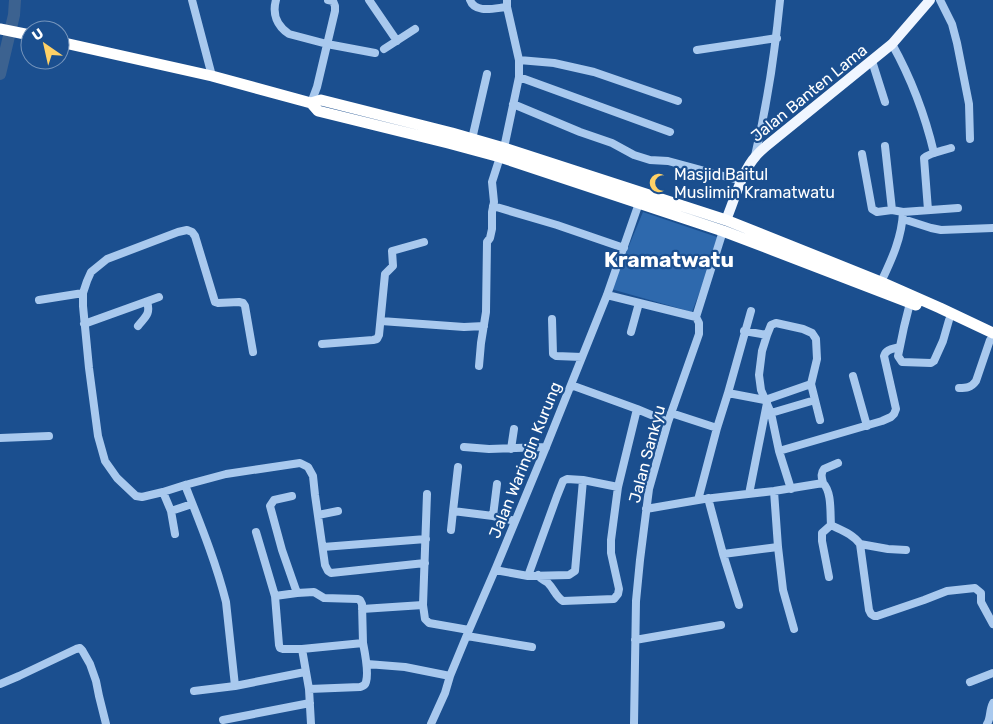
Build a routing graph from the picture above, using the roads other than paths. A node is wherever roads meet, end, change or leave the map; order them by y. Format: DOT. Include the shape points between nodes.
graph roads {
  1 [pos="192,0"];
  2 [pos="276,0"];
  3 [pos="328,0"];
  4 [pos="369,0"];
  5 [pos="470,0"];
  6 [pos="780,0"];
  7 [pos="930,0"];
  8 [pos="942,1"];
  9 [pos="507,3"];
  10 [pos="0,29"];
  11 [pos="415,29"];
  12 [pos="20,33"];
  13 [pos="777,38"];
  14 [pos="397,41"];
  15 [pos="70,44"];
  16 [pos="327,44"];
  17 [pos="892,44"];
  18 [pos="384,50"];
  19 [pos="698,50"];
  20 [pos="375,53"];
  21 [pos="519,60"];
  22 [pos="872,61"];
  23 [pos="487,74"];
  24 [pos="212,76"];
  25 [pos="519,77"];
  26 [pos="311,102"];
  27 [pos="678,102"];
  28 [pos="885,102"];
  29 [pos="513,104"];
  30 [pos="670,132"];
  31 [pos="472,139"];
  32 [pos="970,139"];
  33 [pos="885,146"];
  34 [pos="951,148"];
  35 [pos="502,152"];
  36 [pos="934,153"];
  37 [pos="862,154"];
  38 [pos="755,156"];
  39 [pos="742,180"];
  40 [pos="639,203"];
  41 [pos="493,206"];
  42 [pos="958,208"];
  43 [pos="892,210"];
  44 [pos="928,210"];
  45 [pos="903,215"];
  46 [pos="725,226"];
  47 [pos="993,228"];
  48 [pos="424,242"];
  49 [pos="624,248"];
  50 [pos="882,282"];
  51 [pos="83,293"];
  52 [pos="607,295"];
  53 [pos="159,297"];
  54 [pos="39,300"];
  55 [pos="147,302"];
  56 [pos="639,303"];
  57 [pos="910,303"];
  58 [pos="751,311"];
  59 [pos="696,317"];
  60 [pos="552,318"];
  61 [pos="949,320"];
  62 [pos="381,321"];
  63 [pos="84,324"];
  64 [pos="138,326"];
  65 [pos="484,326"];
  66 [pos="744,331"];
  67 [pos="631,332"];
  68 [pos="766,335"];
  69 [pos="992,338"];
  70 [pos="322,344"];
  71 [pos="899,347"];
  72 [pos="253,352"];
  73 [pos="582,357"];
  74 [pos="479,366"];
  75 [pos="853,376"];
  76 [pos="811,384"];
  77 [pos="571,385"];
  78 [pos="959,388"];
  79 [pos="728,393"];
  80 [pos="815,400"];
  81 [pos="766,401"];
  82 [pos="637,410"];
  83 [pos="771,412"];
  84 [pos="671,413"];
  85 [pos="820,420"];
  86 [pos="668,422"];
  87 [pos="868,426"];
  88 [pos="717,428"];
  89 [pos="514,429"];
  90 [pos="49,436"];
  91 [pos="0,438"];
  92 [pos="464,447"];
  93 [pos="546,447"];
  94 [pos="511,449"];
  95 [pos="778,451"];
  96 [pos="838,463"];
  97 [pos="458,467"];
  98 [pos="584,480"];
  99 [pos="823,483"];
  100 [pos="497,484"];
  101 [pos="185,485"];
  102 [pos="618,487"];
  103 [pos="791,489"];
  104 [pos="774,491"];
  105 [pos="163,492"];
  106 [pos="427,494"];
  107 [pos="750,494"];
  108 [pos="292,496"];
  109 [pos="708,498"];
  110 [pos="698,500"];
  111 [pos="192,504"];
  112 [pos="646,508"];
  113 [pos="171,511"];
  114 [pos="338,511"];
  115 [pos="453,511"];
  116 [pos="318,516"];
  117 [pos="492,516"];
  118 [pos="514,521"];
  119 [pos="831,524"];
  120 [pos="451,530"];
  121 [pos="256,532"];
  122 [pos="175,534"];
  123 [pos="426,539"];
  124 [pos="860,544"];
  125 [pos="778,547"];
  126 [pos="323,548"];
  127 [pos="906,550"];
  128 [pos="723,554"];
  129 [pos="425,563"];
  130 [pos="495,570"];
  131 [pos="538,575"];
  132 [pos="528,576"];
  133 [pos="829,577"];
  134 [pos="297,593"];
  135 [pos="275,596"];
  136 [pos="423,605"];
  137 [pos="739,605"];
  138 [pos="362,609"];
  139 [pos="993,624"];
  140 [pos="721,625"];
  141 [pos="794,629"];
  142 [pos="468,633"];
  143 [pos="635,640"];
  144 [pos="363,643"];
  145 [pos="532,648"];
  146 [pos="302,649"];
  147 [pos="367,664"];
  148 [pos="306,672"];
  149 [pos="993,673"];
  150 [pos="450,676"];
  151 [pos="970,682"];
  152 [pos="0,684"];
  153 [pos="235,686"];
  154 [pos="309,690"];
  155 [pos="194,691"];
  156 [pos="310,703"];
  157 [pos="993,703"];
  158 [pos="223,720"];
  159 [pos="106,724"];
  160 [pos="311,724"];
  161 [pos="431,724"];
  162 [pos="634,724"];
  163 [pos="987,724"];
  1 -- 24 [label="street"];
  2 -- 16 [label="street" via="275,17 284,31"];
  3 -- 16 [label="street" via="335,6"];
  4 -- 14 [label="street"];
  5 -- 9 [label="street" via="472,5 481,8"];
  6 -- 13 [label="street"];
  7 -- 17 [label="main road, Jalan Banten Lama"];
  8 -- 32 [label="street" via="957,43 969,104"];
  9 -- 21 [label="street"];
  10 -- 12 [label="highway"];
  11 -- 14 [label="street"];
  13 -- 19 [label="street"];
  13 -- 38 [label="street"];
  14 -- 18 [label="street"];
  15 -- 24 [label="highway"];
  16 -- 20 [label="street"];
  16 -- 26 [label="street"];
  17 -- 22 [label="main road, Jalan Banten Lama"];
  17 -- 36 [label="street" via="928,124"];
  21 -- 25 [label="street"];
  21 -- 27 [label="street" via="554,63 594,72"];
  22 -- 28 [label="street"];
  22 -- 38 [label="main road, Jalan Banten Lama"];
  23 -- 31 [label="street"];
  24 -- 26 [label="highway"];
  25 -- 29 [label="street"];
  25 -- 30 [label="street"];
  26 -- 31 [label="highway" via="322,100"];
  26 -- 35 [label="highway" via="318,111"];
  29 -- 35 [label="street"];
  29 -- 39 [label="street" via="612,143 634,155"];
  31 -- 35 [label="highway"];
  33 -- 43 [label="street"];
  34 -- 36 [label="street"];
  35 -- 40 [label="highway"];
  35 -- 41 [label="street" via="492,182"];
  35 -- 46 [label="highway"];
  36 -- 44 [label="street" via="923,160"];
  37 -- 43 [label="street" via="872,209 877,212"];
  38 -- 39 [label="main road, Jalan Banten Lama"];
  39 -- 46 [label="main road, Jalan Banten Lama"];
  40 -- 46 [label="highway"];
  40 -- 49 [label="street, Jalan Waringin Kurung"];
  41 -- 49 [label="street"];
  41 -- 65 [label="street" via="492,229 487,242"];
  42 -- 44 [label="street"];
  43 -- 45 [label="street"];
  44 -- 45 [label="street"];
  45 -- 47 [label="street" via="940,230"];
  45 -- 50 [label="street" via="899,240"];
  46 -- 50 [label="highway"];
  46 -- 57 [label="highway"];
  46 -- 59 [label="street, Jalan Sankyu"];
  48 -- 62 [label="street" via="392,250 393,266 385,274"];
  49 -- 52 [label="street, Jalan Waringin Kurung"];
  50 -- 69 [label="highway" via="940,308"];
  51 -- 54 [label="street"];
  51 -- 63 [label="street"];
  51 -- 72 [label="street" via="91,272 107,260 187,230 195,236 215,302 239,302 245,306"];
  52 -- 56 [label="street"];
  52 -- 73 [label="street, Jalan Waringin Kurung"];
  53 -- 55 [label="street"];
  55 -- 63 [label="street"];
  55 -- 64 [label="street" via="149,312"];
  56 -- 59 [label="street"];
  56 -- 67 [label="street"];
  57 -- 61 [label="highway"];
  57 -- 71 [label="street"];
  58 -- 66 [label="street"];
  59 -- 84 [label="street, Jalan Sankyu" via="699,334"];
  60 -- 73 [label="street" via="553,354"];
  61 -- 69 [label="highway"];
  61 -- 71 [label="street" via="934,362 902,362 898,356"];
  62 -- 65 [label="street"];
  62 -- 70 [label="street" via="377,339"];
  63 -- 105 [label="street" via="98,436 105,461 136,496"];
  65 -- 74 [label="street"];
  66 -- 68 [label="street"];
  66 -- 79 [label="street"];
  68 -- 76 [label="street" via="771,325 776,324 812,333 816,339 817,359"];
  68 -- 81 [label="street" via="759,368 761,390"];
  69 -- 78 [label="street" via="976,381 972,386"];
  71 -- 87 [label="street" via="888,350 884,356 896,408 894,414"];
  73 -- 77 [label="street, Jalan Waringin Kurung"];
  75 -- 87 [label="street"];
  76 -- 80 [label="street"];
  76 -- 81 [label="street"];
  77 -- 82 [label="street"];
  77 -- 93 [label="street, Jalan Waringin Kurung"];
  79 -- 81 [label="street"];
  79 -- 88 [label="street"];
  80 -- 83 [label="street"];
  80 -- 85 [label="street"];
  81 -- 83 [label="street"];
  81 -- 107 [label="street"];
  82 -- 86 [label="street"];
  82 -- 102 [label="street"];
  83 -- 95 [label="street"];
  84 -- 86 [label="street, Jalan Sankyu"];
  84 -- 88 [label="street"];
  86 -- 112 [label="street, Jalan Sankyu"];
  87 -- 95 [label="street"];
  88 -- 110 [label="street"];
  89 -- 94 [label="street"];
  90 -- 91 [label="street"];
  92 -- 94 [label="street"];
  93 -- 94 [label="street"];
  93 -- 118 [label="street, Jalan Waringin Kurung"];
  95 -- 103 [label="street"];
  96 -- 99 [label="street" via="824,469 821,475"];
  97 -- 115 [label="street"];
  98 -- 102 [label="street"];
  98 -- 131 [label="street" via="575,571 569,575"];
  98 -- 132 [label="street" via="564,481"];
  99 -- 103 [label="street"];
  99 -- 119 [label="street" via="829,495"];
  100 -- 117 [label="street"];
  101 -- 105 [label="street"];
  101 -- 111 [label="street"];
  101 -- 116 [label="street" via="226,474 300,463 308,467 313,476"];
  102 -- 131 [label="street" via="611,540 619,590 616,598 563,601"];
  103 -- 104 [label="street"];
  104 -- 107 [label="street"];
  104 -- 125 [label="street"];
  105 -- 113 [label="street"];
  106 -- 123 [label="street"];
  107 -- 109 [label="street"];
  108 -- 134 [label="street" via="274,500 270,506"];
  109 -- 110 [label="street"];
  109 -- 128 [label="street"];
  110 -- 112 [label="street"];
  111 -- 113 [label="street"];
  111 -- 153 [label="street" via="226,602"];
  112 -- 143 [label="street, Jalan Sankyu"];
  113 -- 122 [label="street"];
  114 -- 116 [label="street"];
  115 -- 117 [label="street"];
  115 -- 120 [label="street"];
  116 -- 126 [label="street"];
  117 -- 118 [label="street"];
  118 -- 130 [label="street, Jalan Waringin Kurung"];
  119 -- 124 [label="street" via="850,534"];
  119 -- 133 [label="street" via="822,533"];
  121 -- 135 [label="street"];
  123 -- 126 [label="street"];
  123 -- 129 [label="street"];
  124 -- 127 [label="street"];
  124 -- 139 [label="street" via="869,610 874,616 948,591 975,588 979,590 981,602"];
  125 -- 128 [label="street"];
  125 -- 141 [label="street" via="783,590"];
  126 -- 129 [label="street" via="331,573"];
  128 -- 137 [label="street"];
  129 -- 136 [label="street"];
  130 -- 132 [label="street"];
  130 -- 142 [label="street, Jalan Waringin Kurung"];
  131 -- 132 [label="street"];
  134 -- 135 [label="street"];
  134 -- 138 [label="street" via="314,592 324,598 358,599"];
  135 -- 146 [label="street" via="278,645 283,649"];
  136 -- 138 [label="street"];
  136 -- 142 [label="street" via="427,622"];
  138 -- 144 [label="street"];
  140 -- 143 [label="street"];
  142 -- 145 [label="street"];
  142 -- 150 [label="street, Jalan Waringin Kurung"];
  143 -- 162 [label="street, Jalan Sankyu"];
  144 -- 146 [label="street"];
  144 -- 147 [label="street"];
  146 -- 148 [label="street"];
  147 -- 150 [label="street"];
  147 -- 154 [label="street" via="364,686"];
  148 -- 153 [label="street"];
  148 -- 154 [label="street"];
  149 -- 151 [label="street"];
  150 -- 161 [label="street, Jalan Waringin Kurung"];
  152 -- 159 [label="street" via="80,648 96,680"];
  153 -- 155 [label="street"];
  154 -- 156 [label="street"];
  156 -- 158 [label="street"];
  156 -- 160 [label="street"];
  157 -- 163 [label="street"];
}
